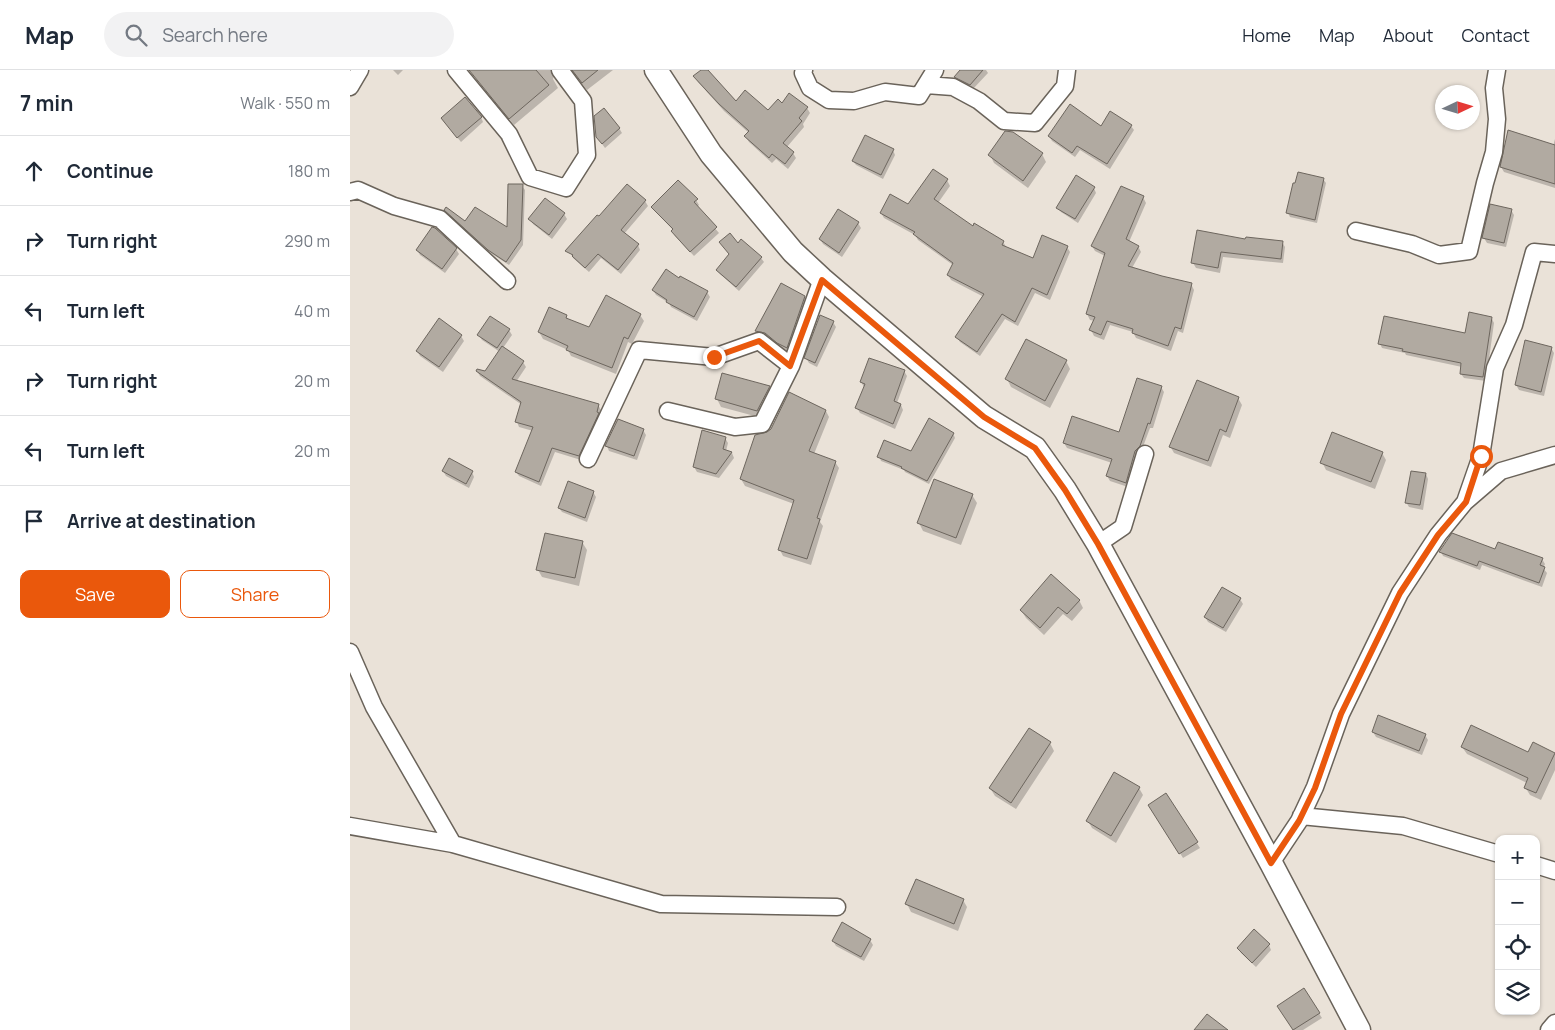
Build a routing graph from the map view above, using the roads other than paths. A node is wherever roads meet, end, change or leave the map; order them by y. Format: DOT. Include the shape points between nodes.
graph roads {
  1 [pos="360,70"];
  2 [pos="456,70"];
  3 [pos="560,70"];
  4 [pos="656,70"];
  5 [pos="804,70"];
  6 [pos="935,70"];
  7 [pos="1068,70"];
  8 [pos="1497,70"];
  9 [pos="926,84"];
  10 [pos="350,87"];
  11 [pos="350,192"];
  12 [pos="1356,231"];
  13 [pos="1555,254"];
  14 [pos="822,280"];
  15 [pos="507,282"];
  16 [pos="790,366"];
  17 [pos="668,411"];
  18 [pos="1145,454"];
  19 [pos="1555,455"];
  20 [pos="588,459"];
  21 [pos="1466,502"];
  22 [pos="1098,544"];
  23 [pos="350,652"];
  24 [pos="1302,816"];
  25 [pos="350,826"];
  26 [pos="453,844"];
  27 [pos="1495,853"];
  28 [pos="1271,863"];
  29 [pos="1540,866"];
  30 [pos="1555,871"];
  31 [pos="837,907"];
  32 [pos="1555,1023"];
  33 [pos="1359,1030"];
  34 [pos="1550,1030"];
  1 -- 10 [label="street"];
  2 -- 3 [label="street" via="509,134 530,177 566,188 587,154 583,101"];
  4 -- 14 [label="main road" via="711,154 793,252"];
  5 -- 9 [label="street" via="810,88 829,100 854,101 885,92 919,96"];
  6 -- 9 [label="street"];
  7 -- 9 [label="street" via="1065,86 1035,123 1004,121 979,101 953,88"];
  8 -- 12 [label="street" via="1494,152 1470,251 1439,255 1412,244"];
  11 -- 15 [label="street" via="358,190 394,206 440,219"];
  13 -- 21 [label="street" via="1534,252 1514,324 1495,368 1481,456"];
  14 -- 16 [label="street"];
  14 -- 22 [label="main road" via="984,417 1035,448"];
  16 -- 17 [label="street" via="762,424 735,427"];
  16 -- 20 [label="street" via="759,341 714,357 639,350"];
  18 -- 22 [label="street" via="1123,527"];
  19 -- 21 [label="street" via="1501,471"];
  21 -- 24 [label="street" via="1438,535 1400,593 1341,714"];
  22 -- 28 [label="main road"];
  23 -- 26 [label="street" via="374,707"];
  24 -- 27 [label="street" via="1402,826"];
  24 -- 28 [label="street"];
  25 -- 26 [label="street"];
  26 -- 31 [label="street" via="662,904"];
  28 -- 33 [label="main road"];
  29 -- 30 [label="street"];
  32 -- 34 [label="street"];
}
